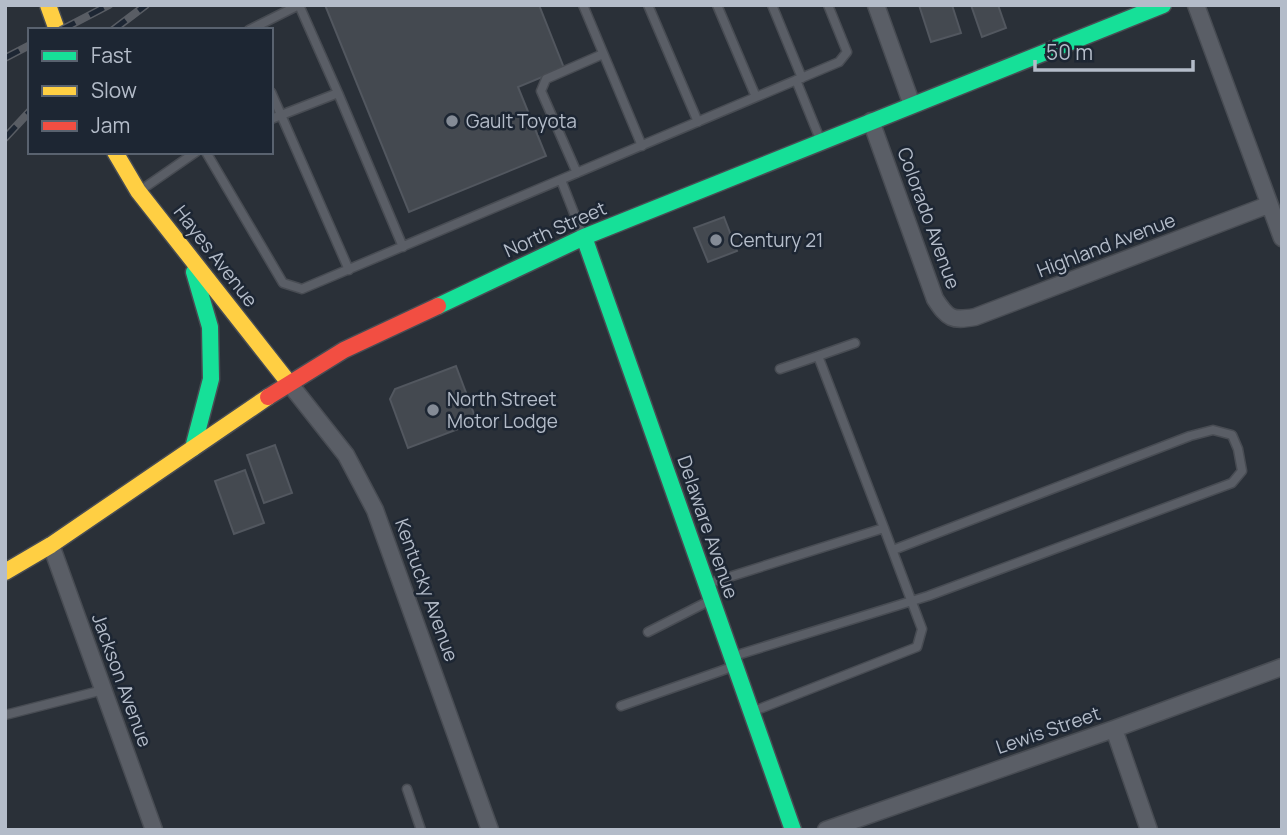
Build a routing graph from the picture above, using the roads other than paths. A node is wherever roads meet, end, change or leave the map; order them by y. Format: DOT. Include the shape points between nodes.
graph roads {
  1 [pos="48,5"];
  2 [pos="299,5"];
  3 [pos="583,5"];
  4 [pos="648,5"];
  5 [pos="717,5"];
  6 [pos="772,5"];
  7 [pos="828,5"];
  8 [pos="876,5"];
  9 [pos="1164,5"];
  10 [pos="1196,5"];
  11 [pos="56,28"];
  12 [pos="253,28"];
  13 [pos="603,54"];
  14 [pos="799,79"];
  15 [pos="338,93"];
  16 [pos="273,96"];
  17 [pos="755,97"];
  18 [pos="912,105"];
  19 [pos="281,114"];
  20 [pos="273,118"];
  21 [pos="871,121"];
  22 [pos="698,122"];
  23 [pos="821,141"];
  24 [pos="642,146"];
  25 [pos="117,154"];
  26 [pos="193,154"];
  27 [pos="207,154"];
  28 [pos="577,173"];
  29 [pos="561,180"];
  30 [pos="138,191"];
  31 [pos="1268,205"];
  32 [pos="584,237"];
  33 [pos="1282,238"];
  34 [pos="403,247"];
  35 [pos="186,253"];
  36 [pos="349,270"];
  37 [pos="958,320"];
  38 [pos="855,343"];
  39 [pos="818,356"];
  40 [pos="780,369"];
  41 [pos="289,383"];
  42 [pos="193,448"];
  43 [pos="884,528"];
  44 [pos="51,545"];
  45 [pos="893,550"];
  46 [pos="5,572"];
  47 [pos="709,592"];
  48 [pos="912,601"];
  49 [pos="648,632"];
  50 [pos="733,662"];
  51 [pos="1282,667"];
  52 [pos="103,690"];
  53 [pos="621,706"];
  54 [pos="751,712"];
  55 [pos="5,715"];
  56 [pos="1114,729"];
  57 [pos="407,789"];
  58 [pos="153,830"];
  59 [pos="421,830"];
  60 [pos="489,830"];
  61 [pos="793,830"];
  62 [pos="826,830"];
  63 [pos="1149,830"];
  1 -- 11 [label="street"];
  2 -- 12 [label="lane"];
  2 -- 15 [label="lane"];
  3 -- 13 [label="lane"];
  4 -- 22 [label="lane"];
  5 -- 17 [label="lane"];
  6 -- 14 [label="lane"];
  7 -- 14 [label="lane" via="847,52 839,62"];
  8 -- 18 [label="street"];
  9 -- 18 [label="street, North Street"];
  10 -- 31 [label="street"];
  13 -- 24 [label="lane"];
  13 -- 28 [label="lane" via="546,79 541,90"];
  14 -- 17 [label="lane"];
  14 -- 23 [label="lane"];
  15 -- 19 [label="lane"];
  15 -- 34 [label="lane"];
  16 -- 19 [label="lane"];
  17 -- 22 [label="lane"];
  18 -- 21 [label="street, North Street"];
  19 -- 20 [label="lane"];
  19 -- 36 [label="lane"];
  21 -- 23 [label="street, North Street"];
  21 -- 37 [label="street, Colorado Avenue" via="935,299 946,315"];
  22 -- 24 [label="lane"];
  23 -- 32 [label="street, North Street"];
  24 -- 28 [label="lane"];
  25 -- 30 [label="street, Hayes Avenue"];
  26 -- 30 [label="lane"];
  27 -- 36 [label="lane" via="283,283 302,289"];
  28 -- 29 [label="lane"];
  29 -- 32 [label="lane"];
  29 -- 34 [label="lane"];
  30 -- 35 [label="street, Hayes Avenue"];
  31 -- 33 [label="street"];
  31 -- 37 [label="street, Highland Avenue"];
  32 -- 41 [label="street, North Street" via="344,350"];
  32 -- 47 [label="street, Delaware Avenue"];
  34 -- 36 [label="lane"];
  35 -- 41 [label="street, Hayes Avenue"];
  35 -- 42 [label="street" via="210,327 211,380"];
  38 -- 39 [label="lane"];
  39 -- 40 [label="lane"];
  39 -- 43 [label="lane"];
  41 -- 42 [label="street, North Street"];
  41 -- 60 [label="street, Kentucky Avenue" via="346,455 375,510"];
  42 -- 44 [label="street, North Street"];
  43 -- 45 [label="lane"];
  43 -- 47 [label="lane"];
  44 -- 46 [label="street, North Street"];
  44 -- 52 [label="street, Jackson Avenue"];
  45 -- 48 [label="lane"];
  45 -- 48 [label="lane" via="1190,436 1223,432 1232,435 1238,449 1242,471 1232,483"];
  47 -- 49 [label="lane"];
  47 -- 50 [label="street, Delaware Avenue"];
  48 -- 50 [label="lane"];
  48 -- 54 [label="lane" via="922,629 917,646"];
  50 -- 53 [label="lane"];
  50 -- 54 [label="street, Delaware Avenue"];
  51 -- 56 [label="street, Lewis Street"];
  52 -- 55 [label="lane"];
  52 -- 58 [label="street, Jackson Avenue"];
  54 -- 61 [label="street, Delaware Avenue"];
  56 -- 62 [label="street, Lewis Street"];
  56 -- 63 [label="street"];
  57 -- 59 [label="lane"];
}
